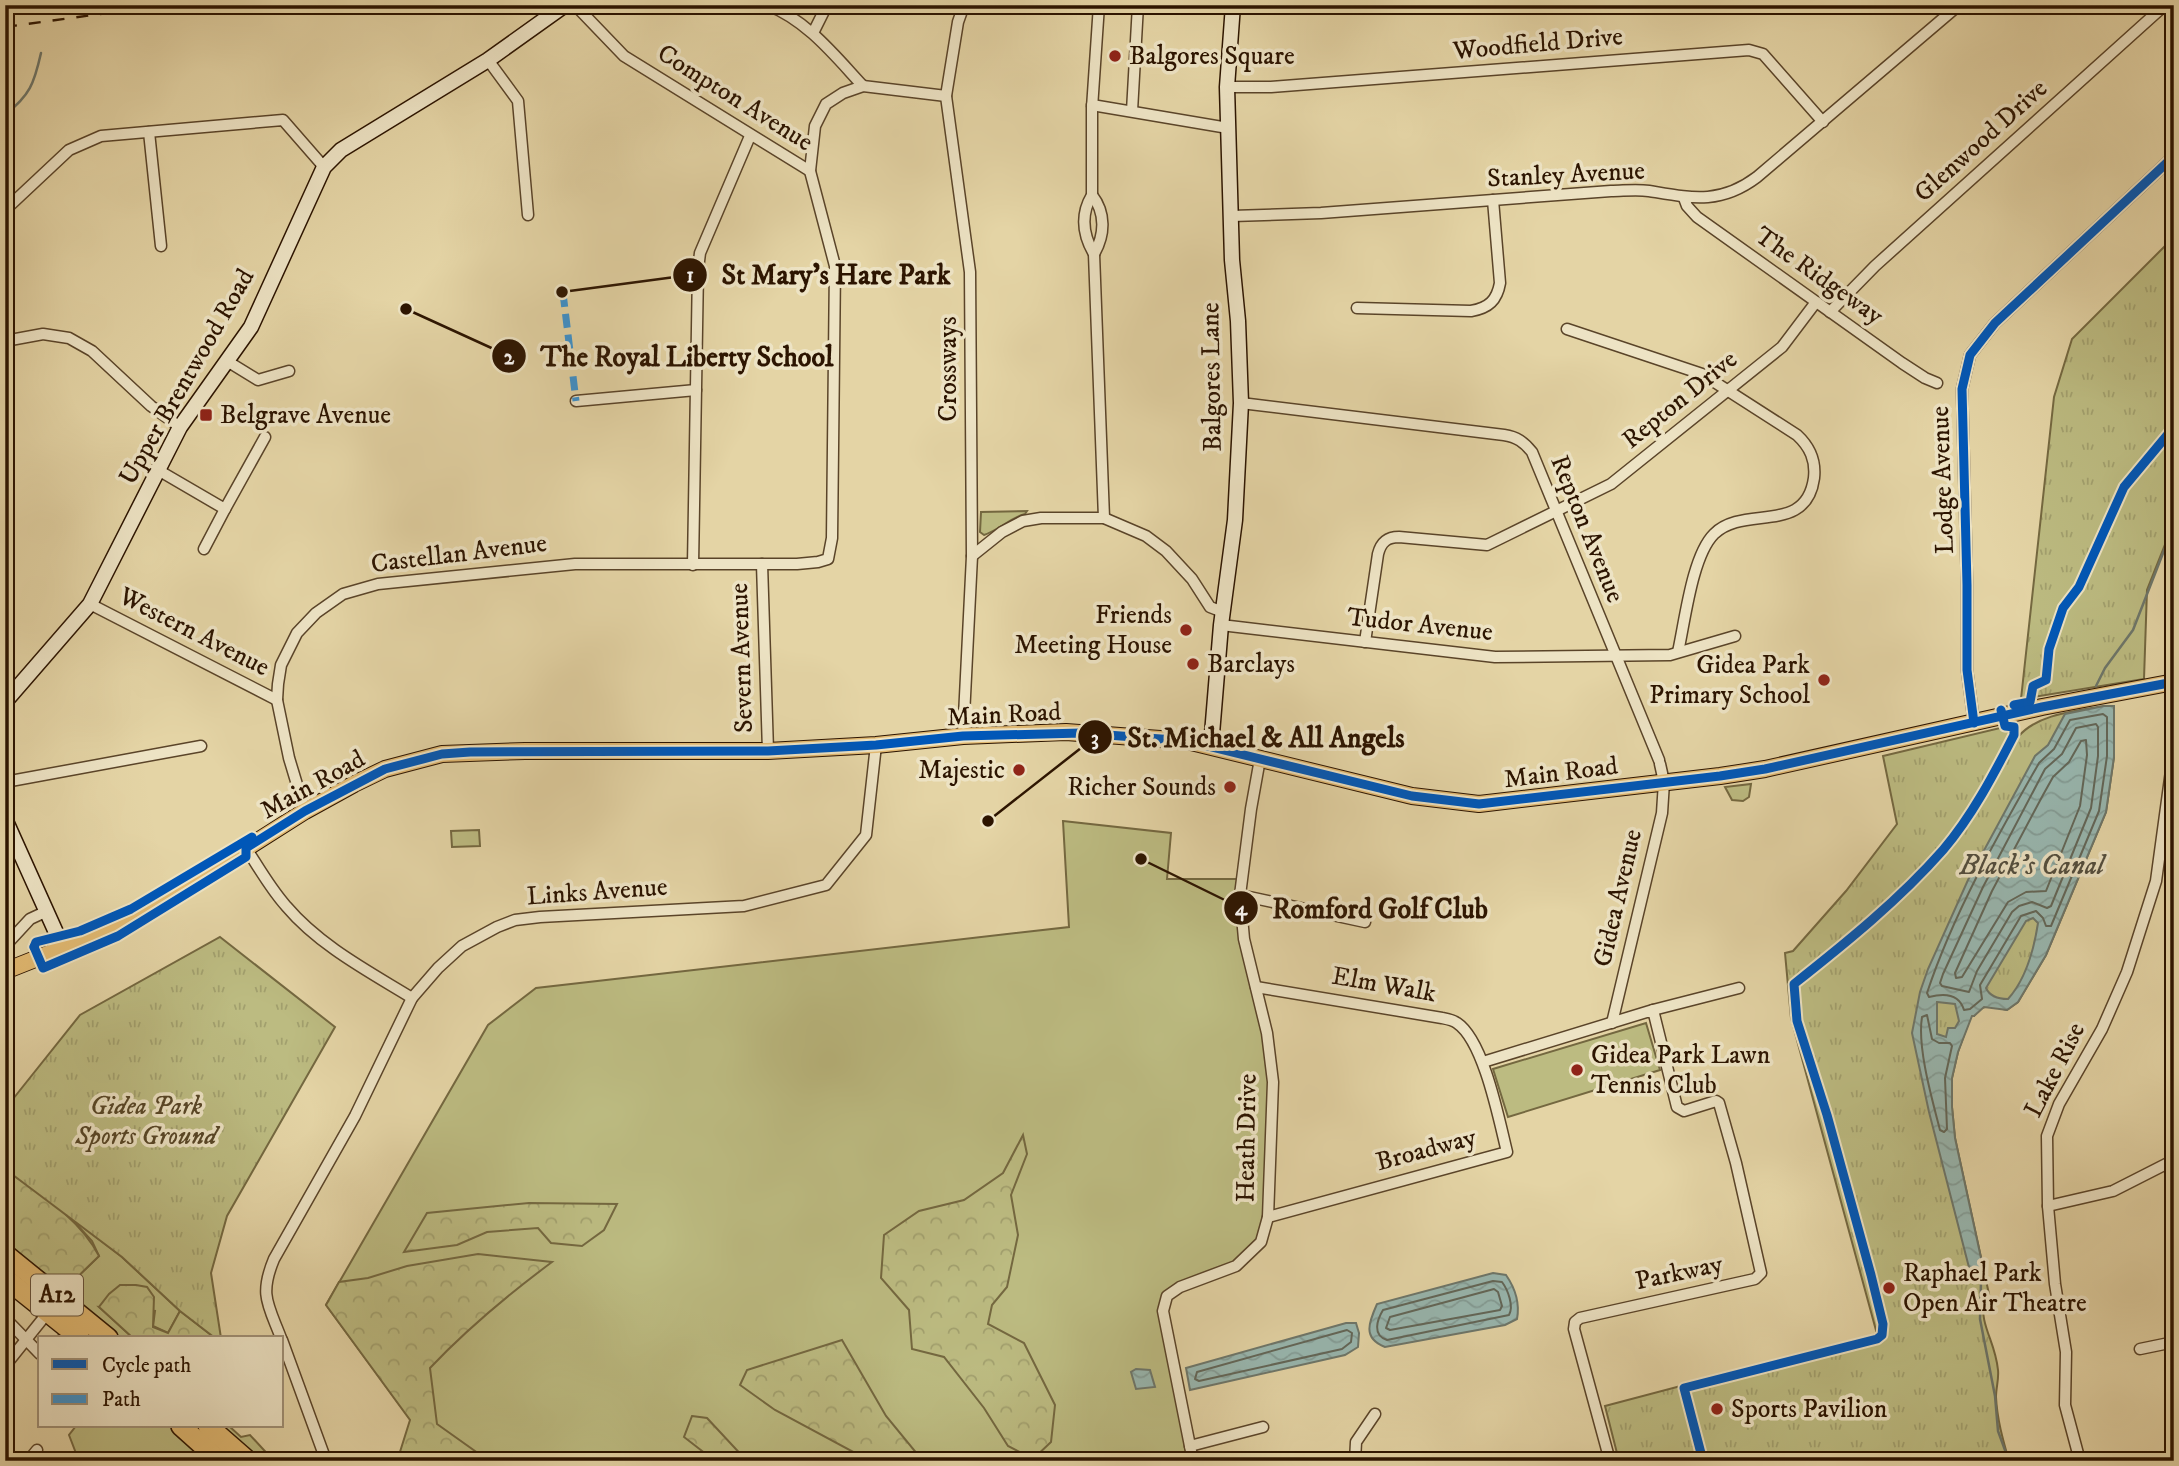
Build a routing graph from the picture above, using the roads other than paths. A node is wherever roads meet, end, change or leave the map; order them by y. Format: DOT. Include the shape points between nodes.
graph roads {
  1 [pos="565,5"];
  2 [pos="575,5"];
  3 [pos="767,5"];
  4 [pos="827,5"];
  5 [pos="964,5"];
  6 [pos="1100,5"];
  7 [pos="1138,5"];
  8 [pos="1233,5"];
  9 [pos="1959,5"];
  10 [pos="2165,5"];
  11 [pos="813,33"];
  12 [pos="488,60"];
  13 [pos="863,86"];
  14 [pos="1227,87"];
  15 [pos="946,96"];
  16 [pos="1092,105"];
  17 [pos="1132,111"];
  18 [pos="1823,121"];
  19 [pos="1228,128"];
  20 [pos="149,132"];
  21 [pos="750,136"];
  22 [pos="2174,156"];
  23 [pos="324,167"];
  24 [pos="810,172"];
  25 [pos="1092,195"];
  26 [pos="1684,198"];
  27 [pos="1493,200"];
  28 [pos="5,210"];
  29 [pos="528,215"];
  30 [pos="1232,216"];
  31 [pos="161,246"];
  32 [pos="1094,254"];
  33 [pos="1816,302"];
  34 [pos="1357,308"];
  35 [pos="1830,312"];
  36 [pos="1567,329"];
  37 [pos="5,341"];
  38 [pos="227,361"];
  39 [pos="289,372"];
  40 [pos="1937,383"];
  41 [pos="696,390"];
  42 [pos="1727,391"];
  43 [pos="576,401"];
  44 [pos="1241,403"];
  45 [pos="180,427"];
  46 [pos="265,437"];
  47 [pos="158,470"];
  48 [pos="225,509"];
  49 [pos="1555,512"];
  50 [pos="1104,518"];
  51 [pos="204,549"];
  52 [pos="972,555"];
  53 [pos="762,564"];
  54 [pos="693,565"];
  55 [pos="90,604"];
  56 [pos="1222,619"];
  57 [pos="1735,636"];
  58 [pos="1365,642"];
  59 [pos="1678,652"];
  60 [pos="1614,655"];
  61 [pos="2174,682"];
  62 [pos="277,700"];
  63 [pos="5,702"];
  64 [pos="1974,723"];
  65 [pos="963,736"];
  66 [pos="876,745"];
  67 [pos="201,746"];
  68 [pos="1211,746"];
  69 [pos="2174,749"];
  70 [pos="768,751"];
  71 [pos="1260,759"];
  72 [pos="2173,763"];
  73 [pos="5,782"];
  74 [pos="1664,782"];
  75 [pos="305,811"];
  76 [pos="5,819"];
  77 [pos="246,848"];
  78 [pos="1240,895"];
  79 [pos="45,912"];
  80 [pos="1365,922"];
  81 [pos="5,946"];
  82 [pos="63,948"];
  83 [pos="5,971"];
  84 [pos="1256,987"];
  85 [pos="1739,988"];
  86 [pos="412,998"];
  87 [pos="1653,1010"];
  88 [pos="1612,1023"];
  89 [pos="1483,1062"];
  90 [pos="2174,1160"];
  91 [pos="2048,1206"];
  92 [pos="1268,1217"];
  93 [pos="5,1254"];
  94 [pos="5,1278"];
  95 [pos="49,1311"];
  96 [pos="5,1318"];
  97 [pos="78,1336"];
  98 [pos="106,1336"];
  99 [pos="280,1336"];
  100 [pos="26,1340"];
  101 [pos="2174,1342"];
  102 [pos="284,1347"];
  103 [pos="2140,1349"];
  104 [pos="38,1352"];
  105 [pos="5,1366"];
  106 [pos="1375,1414"];
  107 [pos="1264,1427"];
  108 [pos="183,1428"];
  109 [pos="210,1428"];
  110 [pos="1190,1446"];
  111 [pos="37,1450"];
  112 [pos="324,1455"];
  113 [pos="29,1461"];
  114 [pos="220,1461"];
  115 [pos="248,1461"];
  116 [pos="1193,1461"];
  117 [pos="1355,1461"];
  118 [pos="1610,1461"];
  119 [pos="2080,1461"];
  1 -- 12 [label="street, Upper Brentwood Road"];
  2 -- 21 [label="street, Compton Avenue" via="624,56"];
  3 -- 11 [label="street"];
  4 -- 11 [label="street"];
  5 -- 15 [label="street, Crossways"];
  6 -- 16 [label="street"];
  7 -- 17 [label="street"];
  8 -- 14 [label="street, Balgores Lane"];
  9 -- 18 [label="street, Stanley Avenue"];
  10 -- 35 [label="street, Glenwood Drive" via="1875,266"];
  11 -- 13 [label="street"];
  12 -- 23 [label="street, Upper Brentwood Road" via="341,150"];
  12 -- 29 [label="street" via="518,101"];
  13 -- 15 [label="street"];
  13 -- 24 [label="street" via="826,104 815,126"];
  14 -- 18 [label="street, Woodfield Drive" via="1749,50 1763,54"];
  14 -- 19 [label="street, Balgores Lane"];
  15 -- 52 [label="street, Crossways" via="970,272"];
  16 -- 17 [label="street"];
  16 -- 25 [label="street"];
  17 -- 19 [label="street"];
  18 -- 26 [label="street, Stanley Avenue" via="1745,186 1721,196"];
  19 -- 30 [label="street, Balgores Lane"];
  20 -- 23 [label="street" via="282,120"];
  20 -- 28 [label="street" via="101,136 69,150"];
  20 -- 31 [label="street"];
  21 -- 24 [label="street, Compton Avenue"];
  21 -- 41 [label="street" via="700,253"];
  22 -- 64 [label="street, Lodge Avenue" via="1995,323 1970,355 1962,389 1967,670"];
  23 -- 38 [label="street, Upper Brentwood Road" via="251,327"];
  24 -- 53 [label="street, Castellan Avenue" via="835,266 832,538 828,559"];
  25 -- 32 [label="street" via="1084,222"];
  25 -- 32 [label="street" via="1102,225"];
  26 -- 27 [label="street, Stanley Avenue" via="1633,190"];
  26 -- 33 [label="street, The Ridgeway" via="1697,217"];
  27 -- 30 [label="street, Stanley Avenue"];
  27 -- 34 [label="street" via="1500,283 1492,303 1471,311"];
  30 -- 44 [label="street, Balgores Lane"];
  32 -- 50 [label="street"];
  33 -- 35 [label="street, The Ridgeway"];
  33 -- 42 [label="street, Repton Drive" via="1787,343"];
  35 -- 40 [label="street, The Ridgeway"];
  36 -- 42 [label="street" via="1702,374"];
  37 -- 45 [label="street" via="43,334 69,338 92,351"];
  38 -- 39 [label="street" via="258,380"];
  38 -- 45 [label="street, Upper Brentwood Road"];
  41 -- 43 [label="street"];
  41 -- 54 [label="street"];
  42 -- 49 [label="street, Repton Drive" via="1611,484"];
  42 -- 59 [label="street" via="1807,444 1813,457 1813,486 1791,513 1734,521 1714,534 1698,565"];
  44 -- 49 [label="street, Repton Avenue" via="1512,436 1532,452"];
  44 -- 56 [label="street, Balgores Lane" via="1235,520"];
  45 -- 47 [label="street, Upper Brentwood Road"];
  46 -- 48 [label="street"];
  47 -- 48 [label="street"];
  47 -- 55 [label="street, Upper Brentwood Road"];
  48 -- 51 [label="street"];
  49 -- 58 [label="street, Repton Drive" via="1487,545 1399,537 1384,541"];
  49 -- 60 [label="street, Repton Avenue"];
  50 -- 52 [label="street" via="1023,521"];
  50 -- 56 [label="street" via="1146,536 1166,551"];
  52 -- 65 [label="street, Crossways"];
  53 -- 54 [label="street, Castellan Avenue"];
  53 -- 70 [label="street, Severn Avenue"];
  54 -- 62 [label="street, Castellan Avenue" via="575,564 356,589 321,608 297,634 281,665"];
  55 -- 62 [label="street, Western Avenue"];
  55 -- 63 [label="street, Upper Brentwood Road"];
  56 -- 58 [label="street, Tudor Avenue"];
  56 -- 68 [label="street, Balgores Lane"];
  57 -- 59 [label="street, Tudor Avenue"];
  58 -- 60 [label="street, Tudor Avenue" via="1495,657"];
  59 -- 60 [label="street, Tudor Avenue"];
  60 -- 74 [label="street, Repton Avenue" via="1660,762"];
  61 -- 64 [label="main road, Main Road"];
  62 -- 75 [label="street, Castellan Avenue"];
  64 -- 74 [label="main road, Main Road" via="1794,764"];
  65 -- 66 [label="main road, Main Road"];
  65 -- 68 [label="main road, Main Road" via="1066,732"];
  66 -- 70 [label="main road, Main Road"];
  66 -- 86 [label="street, Links Avenue" via="866,835 826,885 744,906 515,920 462,946"];
  67 -- 73 [label="street"];
  68 -- 71 [label="main road, Main Road"];
  69 -- 72 [label="street, Lake Rise"];
  70 -- 75 [label="main road, Main Road" via="442,754 385,769"];
  71 -- 74 [label="main road, Main Road" via="1412,796 1479,804"];
  71 -- 78 [label="street, Heath Drive"];
  72 -- 91 [label="street, Lake Rise" via="2155,881 2127,972 2047,1136"];
  74 -- 88 [label="street, Gidea Avenue" via="1662,813"];
  75 -- 77 [label="main road, Main Road"];
  76 -- 79 [label="street"];
  77 -- 82 [label="main road, Main Road" via="163,901"];
  77 -- 86 [label="street" via="269,886 302,923"];
  78 -- 80 [label="street"];
  78 -- 84 [label="street, Heath Drive" via="1244,939"];
  79 -- 81 [label="street" via="30,919"];
  79 -- 82 [label="street"];
  82 -- 83 [label="main road, Main Road"];
  84 -- 89 [label="street, Elm Walk" via="1456,1022"];
  84 -- 92 [label="street, Heath Drive" via="1273,1082"];
  85 -- 87 [label="street"];
  86 -- 99 [label="street, Links Avenue" via="355,1116 268,1273 265,1294"];
  87 -- 88 [label="street"];
  87 -- 118 [label="street, Parkway" via="1677,1107 1684,1111 1719,1102 1761,1273 1755,1279 1577,1319 1574,1329"];
  88 -- 89 [label="street"];
  89 -- 92 [label="street, Broadway" via="1507,1152"];
  90 -- 91 [label="street" via="2113,1191"];
  91 -- 119 [label="street, Lake Rise" via="2066,1352 2065,1405"];
  92 -- 110 [label="street, Heath Drive" via="1261,1242 1236,1266 1167,1296 1163,1311"];
  93 -- 98 [label="highway, A12"];
  94 -- 95 [label="highway, A12"];
  95 -- 97 [label="highway, A12"];
  95 -- 100 [label="street"];
  96 -- 100 [label="street"];
  100 -- 104 [label="street"];
  100 -- 105 [label="street"];
  101 -- 103 [label="street"];
  102 -- 112 [label="street, Links Avenue"];
  106 -- 117 [label="street" via="1356,1442"];
  107 -- 110 [label="street"];
  108 -- 114 [label="highway"];
  109 -- 115 [label="highway"];
  110 -- 116 [label="street, Heath Drive"];
  111 -- 113 [label="street"];
}
